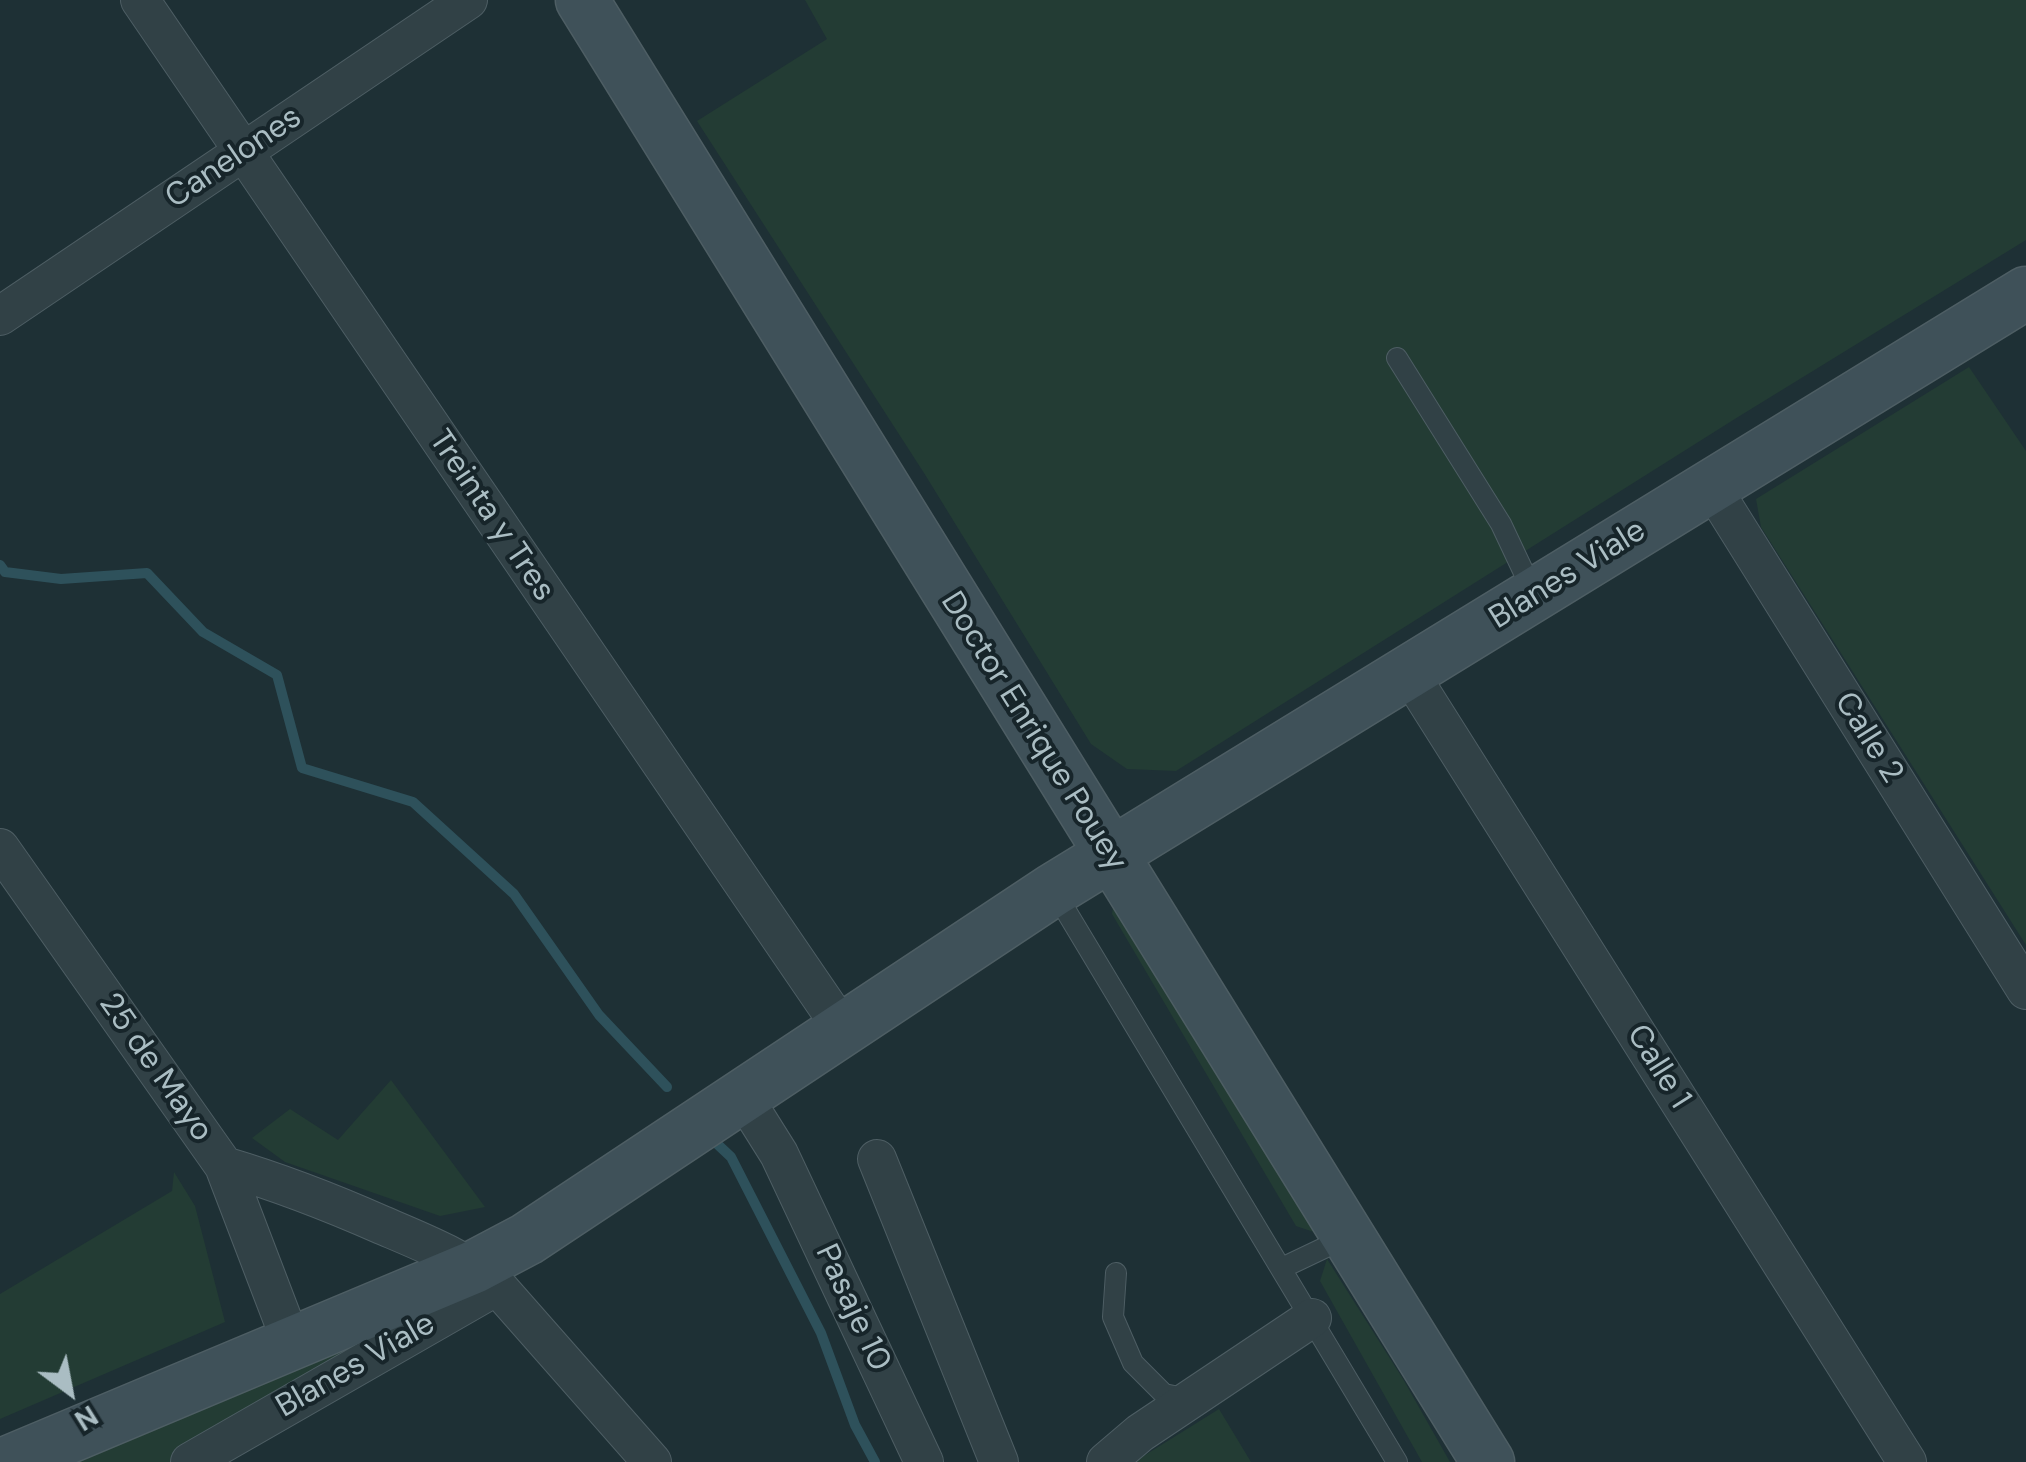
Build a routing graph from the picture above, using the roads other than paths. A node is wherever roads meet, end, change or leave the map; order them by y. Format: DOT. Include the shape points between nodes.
graph roads {
  1 [pos="140,0"];
  2 [pos="468,0"];
  3 [pos="582,0"];
  4 [pos="242,152"];
  5 [pos="2026,293"];
  6 [pos="0,316"];
  7 [pos="1396,358"];
  8 [pos="1711,486"];
  9 [pos="1534,596"];
  10 [pos="1409,673"];
  11 [pos="0,848"];
  12 [pos="1109,856"];
  13 [pos="1053,890"];
  14 [pos="2026,990"];
  15 [pos="844,1031"];
  16 [pos="742,1095"];
  17 [pos="779,1154"];
  18 [pos="878,1159"];
  19 [pos="224,1166"];
  20 [pos="1349,1236"];
  21 [pos="1282,1268"];
  22 [pos="1116,1273"];
  23 [pos="485,1277"];
  24 [pos="1312,1318"];
  25 [pos="292,1344"];
  26 [pos="1190,1400"];
  27 [pos="10,1462"];
  28 [pos="190,1462"];
  29 [pos="652,1462"];
  30 [pos="924,1462"];
  31 [pos="998,1462"];
  32 [pos="1106,1462"];
  33 [pos="1397,1462"];
  34 [pos="1488,1462"];
  35 [pos="1907,1462"];
  1 -- 4 [label="street, Treinta y Tres"];
  2 -- 4 [label="street, Canelones"];
  3 -- 12 [label="street, Doctor Enrique Pouey"];
  4 -- 6 [label="street, Canelones"];
  4 -- 15 [label="street, Treinta y Tres"];
  5 -- 8 [label="street, Blanes Viale"];
  7 -- 9 [label="lane" via="1501,524"];
  8 -- 9 [label="street, Blanes Viale"];
  8 -- 14 [label="street, Calle 2"];
  9 -- 10 [label="street, Blanes Viale"];
  10 -- 12 [label="street, Blanes Viale"];
  10 -- 35 [label="street, Calle 1"];
  11 -- 19 [label="street, 25 de Mayo"];
  12 -- 13 [label="street, Blanes Viale"];
  12 -- 20 [label="street, Doctor Enrique Pouey"];
  13 -- 15 [label="street, Blanes Viale"];
  13 -- 21 [label="lane, Doctor Enrique Pouey"];
  15 -- 16 [label="street, Blanes Viale"];
  16 -- 17 [label="street, Pasaje 10"];
  16 -- 17 [label="street, Pasaje 10"];
  16 -- 23 [label="street, Blanes Viale" via="527,1239"];
  17 -- 30 [label="street, Pasaje 10"];
  18 -- 31 [label="street"];
  19 -- 23 [label="street, 25 de Mayo" via="297,1188"];
  19 -- 25 [label="street"];
  20 -- 21 [label="lane"];
  20 -- 34 [label="street, Doctor Enrique Pouey"];
  21 -- 24 [label="lane, Doctor Enrique Pouey"];
  22 -- 26 [label="lane" via="1113,1317 1133,1364 1164,1394"];
  23 -- 25 [label="street, Blanes Viale"];
  23 -- 28 [label="street, Blanes Viale"];
  23 -- 29 [label="street, 25 de Mayo"];
  24 -- 26 [label="street"];
  24 -- 33 [label="lane, Doctor Enrique Pouey"];
  25 -- 27 [label="street, Blanes Viale"];
  26 -- 32 [label="street"];
}
